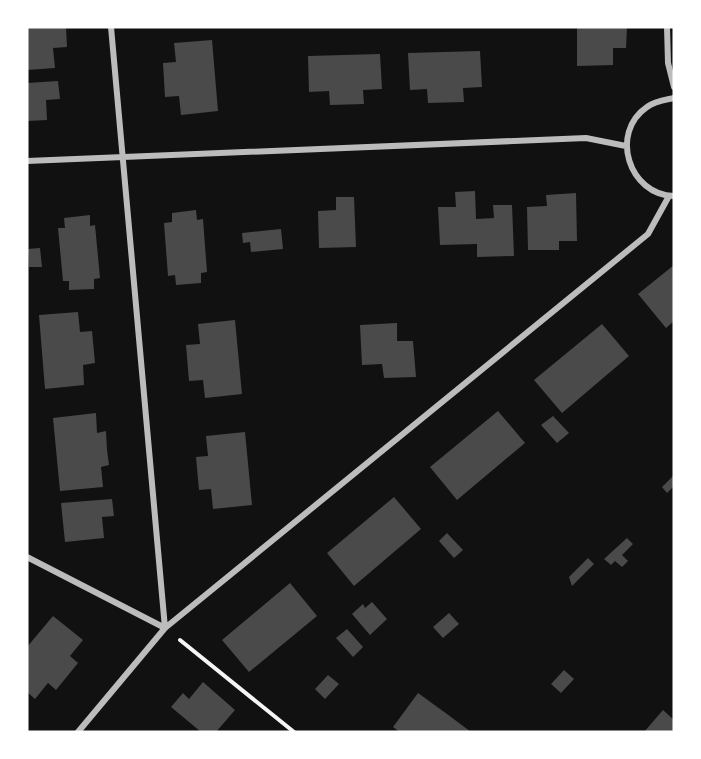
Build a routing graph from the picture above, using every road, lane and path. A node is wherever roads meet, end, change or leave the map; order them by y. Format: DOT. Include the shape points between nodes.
graph roads {
  1 [pos="111,27"];
  2 [pos="667,27"];
  3 [pos="674,87"];
  4 [pos="674,98"];
  5 [pos="626,147"];
  6 [pos="123,156"];
  7 [pos="27,161"];
  8 [pos="671,196"];
  9 [pos="27,557"];
  10 [pos="165,628"];
  11 [pos="78,732"];
  12 [pos="294,732"];
  1 -- 6 [label="street"];
  2 -- 3 [label="street" via="668,63"];
  4 -- 5 [label="street" via="647,106 629,131"];
  5 -- 6 [label="street" via="586,138"];
  5 -- 8 [label="street" via="628,160 643,184"];
  6 -- 7 [label="street"];
  6 -- 10 [label="street"];
  8 -- 10 [label="street" via="648,234"];
  9 -- 10 [label="street"];
  10 -- 11 [label="street"];
  10 -- 12 [label="path"];
}
